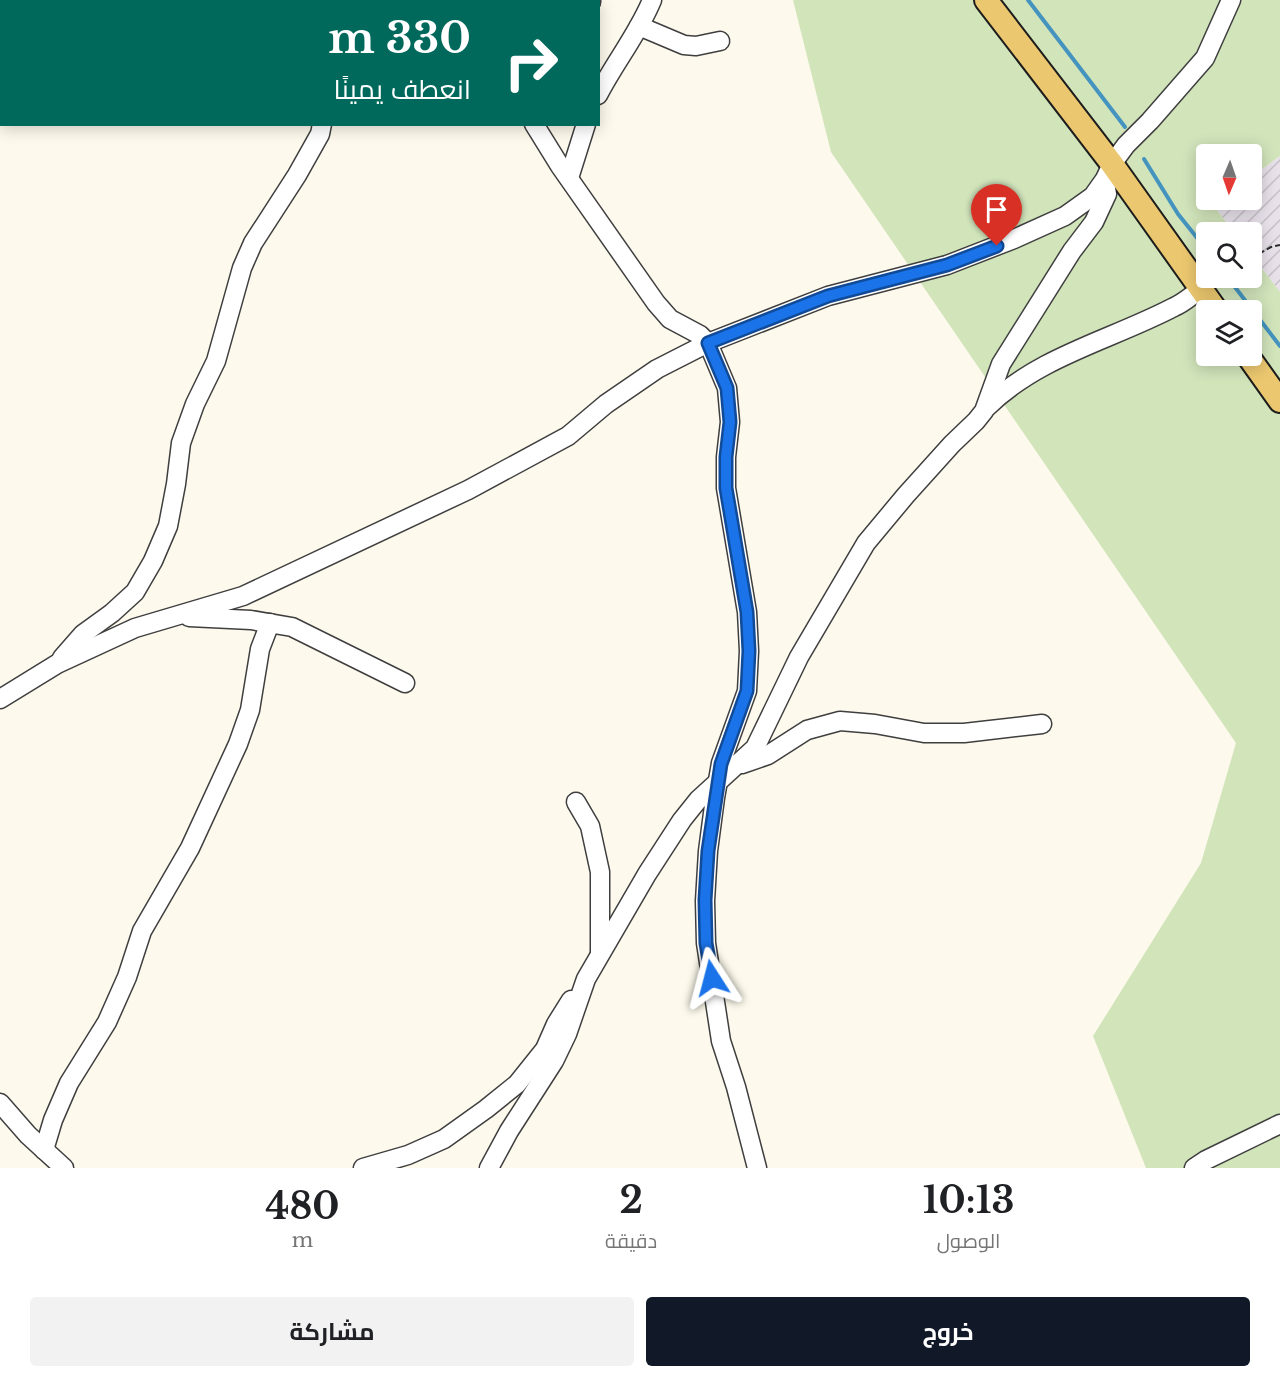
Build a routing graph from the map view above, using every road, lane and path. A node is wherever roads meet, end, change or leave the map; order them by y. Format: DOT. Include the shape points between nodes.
graph roads {
  1 [pos="652,0"];
  2 [pos="986,0"];
  3 [pos="1231,0"];
  4 [pos="639,26"];
  5 [pos="720,41"];
  6 [pos="600,91"];
  7 [pos="322,126"];
  8 [pos="535,126"];
  9 [pos="585,126"];
  10 [pos="1108,172"];
  11 [pos="569,178"];
  12 [pos="1280,245"];
  13 [pos="1262,252"];
  14 [pos="1201,289"];
  15 [pos="1209,300"];
  16 [pos="708,343"];
  17 [pos="1255,366"];
  18 [pos="1280,401"];
  19 [pos="984,411"];
  20 [pos="175,617"];
  21 [pos="270,623"];
  22 [pos="57,664"];
  23 [pos="405,683"];
  24 [pos="0,699"];
  25 [pos="1042,724"];
  26 [pos="737,766"];
  27 [pos="718,780"];
  28 [pos="576,802"];
  29 [pos="600,955"];
  30 [pos="586,979"];
  31 [pos="3,1108"];
  32 [pos="1280,1124"];
  33 [pos="42,1159"];
  34 [pos="64,1168"];
  35 [pos="363,1168"];
  36 [pos="489,1168"];
  37 [pos="757,1168"];
  38 [pos="1194,1168"];
  1 -- 4 [label="street"];
  2 -- 10 [label="main road"];
  3 -- 10 [label="street" via="1205,58 1126,145"];
  4 -- 5 [label="street" via="684,45"];
  4 -- 6 [label="street"];
  7 -- 22 [label="street" via="242,268 216,361 181,443 168,526 153,561 135,592 82,634"];
  8 -- 11 [label="street"];
  9 -- 11 [label="street"];
  10 -- 14 [label="main road"];
  10 -- 16 [label="street" via="1093,196 1065,216 1014,239 947,265 828,296"];
  10 -- 19 [label="street" via="1107,194 1094,222 1001,364"];
  11 -- 16 [label="street" via="656,303 670,319"];
  12 -- 13 [label="path"];
  14 -- 15 [label="main road"];
  14 -- 19 [label="street" via="1176,306 1064,354 998,396"];
  16 -- 20 [label="street" via="657,369 568,436 468,490 243,596"];
  16 -- 27 [label="street" via="727,388 730,422 726,488 747,612 749,651 747,691"];
  17 -- 18 [label="main road"];
  19 -- 26 [label="street" via="866,543 798,657 755,748"];
  20 -- 21 [label="street"];
  20 -- 22 [label="street" via="135,628"];
  21 -- 23 [label="street" via="292,627"];
  21 -- 33 [label="street" via="238,744 190,848 142,931 107,1022 69,1083"];
  22 -- 24 [label="street"];
  25 -- 26 [label="street" via="964,734 924,733 840,721 807,730 768,755"];
  26 -- 27 [label="street"];
  27 -- 29 [label="street" via="682,820"];
  27 -- 37 [label="street" via="708,851 706,943 722,1041"];
  28 -- 29 [label="street" via="590,826 600,872"];
  29 -- 30 [label="street"];
  30 -- 35 [label="street" via="556,1024 545,1049 517,1084 444,1139"];
  30 -- 36 [label="street" via="554,1061"];
  31 -- 33 [label="street" via="28,1135"];
  32 -- 38 [label="street"];
  33 -- 34 [label="street"];
}
